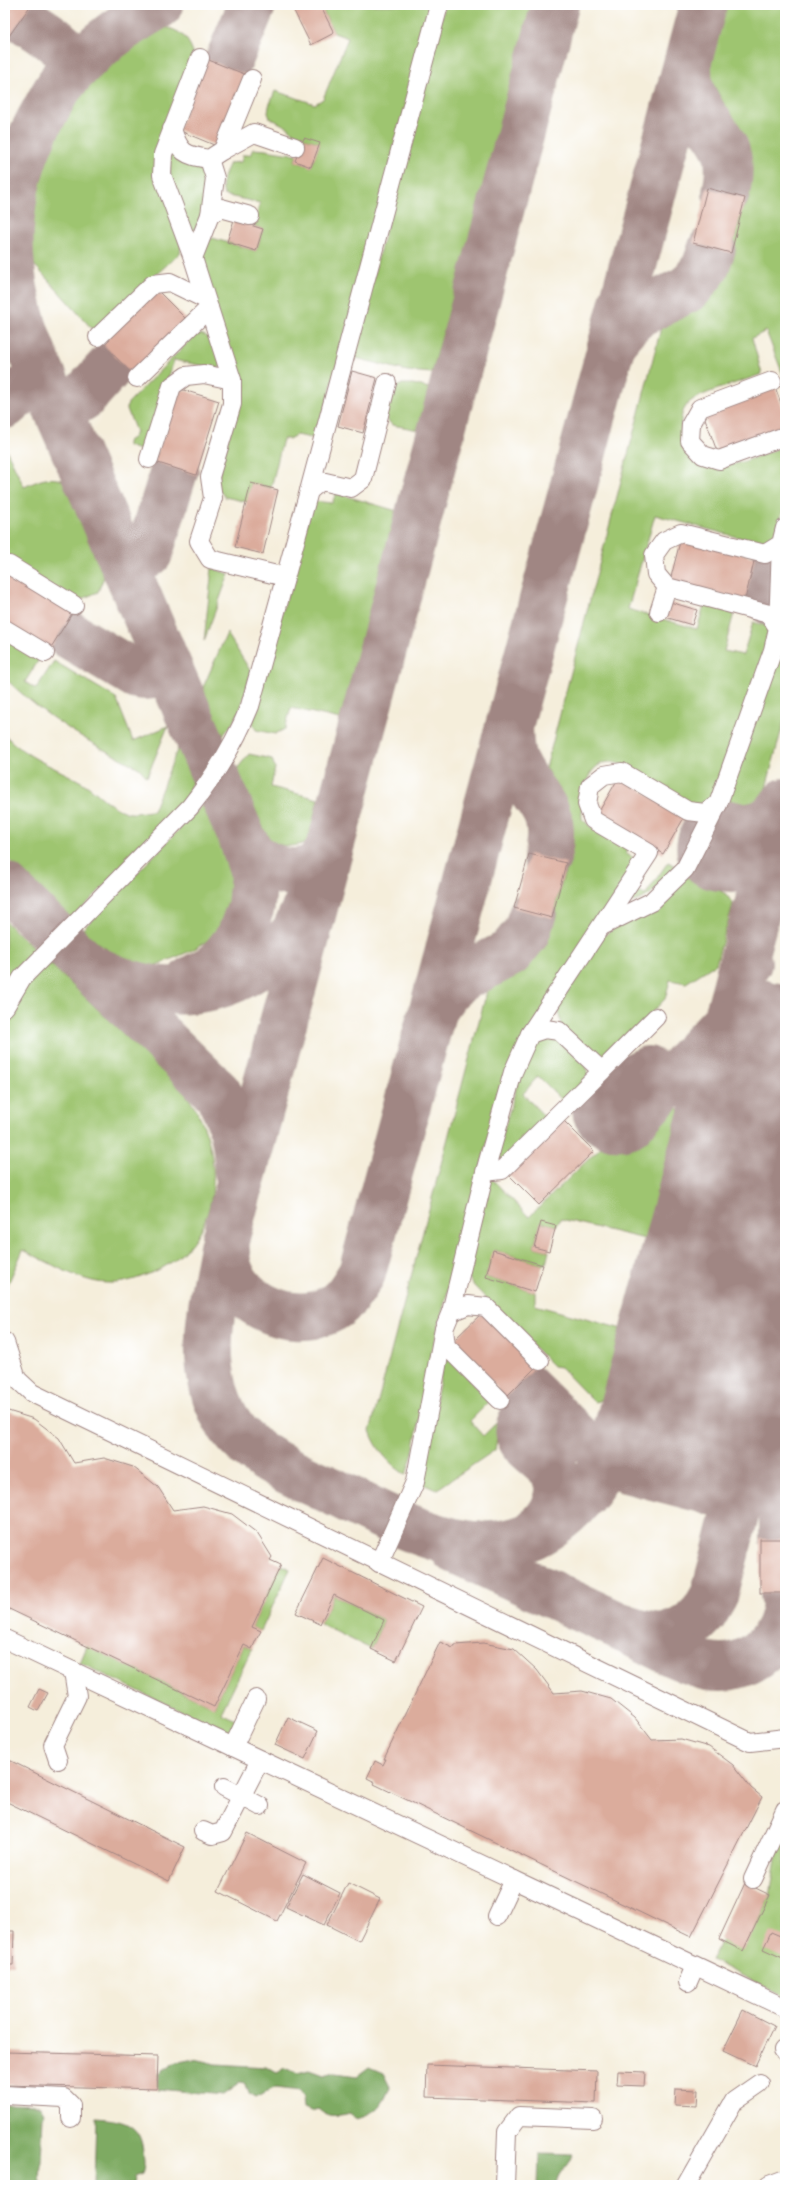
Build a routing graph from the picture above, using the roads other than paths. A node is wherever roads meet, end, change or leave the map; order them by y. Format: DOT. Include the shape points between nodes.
graph roads {
  1 [pos="439,5"];
  2 [pos="200,58"];
  3 [pos="252,79"];
  4 [pos="172,129"];
  5 [pos="295,147"];
  6 [pos="216,155"];
  7 [pos="210,215"];
  8 [pos="250,216"];
  9 [pos="193,258"];
  10 [pos="207,303"];
  11 [pos="98,337"];
  12 [pos="137,378"];
  13 [pos="232,380"];
  14 [pos="772,381"];
  15 [pos="387,384"];
  16 [pos="785,436"];
  17 [pos="149,459"];
  18 [pos="309,491"];
  19 [pos="783,536"];
  20 [pos="5,566"];
  21 [pos="285,577"];
  22 [pos="666,587"];
  23 [pos="74,605"];
  24 [pos="659,612"];
  25 [pos="5,629"];
  26 [pos="779,640"];
  27 [pos="45,653"];
  28 [pos="718,804"];
  29 [pos="601,926"];
  30 [pos="5,1007"];
  31 [pos="656,1017"];
  32 [pos="530,1034"];
  33 [pos="602,1071"];
  34 [pos="485,1172"];
  35 [pos="451,1312"];
  36 [pos="444,1329"];
  37 [pos="5,1342"];
  38 [pos="540,1361"];
  39 [pos="500,1400"];
  40 [pos="379,1563"];
  41 [pos="5,1639"];
  42 [pos="73,1671"];
  43 [pos="256,1699"];
  44 [pos="785,1738"];
  45 [pos="233,1747"];
  46 [pos="58,1760"];
  47 [pos="260,1760"];
  48 [pos="224,1787"];
  49 [pos="242,1796"];
  50 [pos="260,1806"];
  51 [pos="785,1810"];
  52 [pos="203,1831"];
  53 [pos="753,1879"];
  54 [pos="514,1880"];
  55 [pos="497,1916"];
  56 [pos="696,1966"];
  57 [pos="688,1982"];
  58 [pos="785,2008"];
  59 [pos="760,2083"];
  60 [pos="5,2095"];
  61 [pos="71,2118"];
  62 [pos="593,2119"];
  63 [pos="785,2179"];
  64 [pos="505,2185"];
  65 [pos="686,2185"];
  66 [pos="769,2185"];
  1 -- 18 [label="lane"];
  2 -- 4 [label="lane"];
  3 -- 6 [label="lane"];
  4 -- 6 [label="lane" via="178,147 192,156"];
  4 -- 9 [label="lane" via="163,154 162,175"];
  5 -- 6 [label="lane" via="254,133"];
  6 -- 7 [label="lane"];
  7 -- 8 [label="lane" via="221,208"];
  7 -- 9 [label="lane"];
  9 -- 10 [label="lane"];
  10 -- 11 [label="lane" via="170,282 153,284"];
  10 -- 12 [label="lane"];
  10 -- 13 [label="lane"];
  13 -- 17 [label="lane" via="204,374 186,376 172,386"];
  13 -- 21 [label="lane" via="232,404 210,477 213,498 200,541 210,559"];
  14 -- 16 [label="lane" via="700,408 691,424 690,441 703,455 719,460"];
  15 -- 18 [label="lane" via="363,479 351,488 321,481"];
  18 -- 21 [label="lane"];
  19 -- 22 [label="lane" via="765,554 681,533 664,541 654,555 656,574"];
  19 -- 26 [label="lane"];
  20 -- 23 [label="lane" via="9,565"];
  21 -- 30 [label="lane" via="242,727 200,794 22,978"];
  22 -- 24 [label="lane"];
  22 -- 26 [label="lane" via="769,614"];
  25 -- 27 [label="lane"];
  26 -- 28 [label="lane"];
  28 -- 29 [label="lane" via="685,870 651,902"];
  28 -- 29 [label="lane" via="705,813 688,811 622,772 604,775 590,786 587,804 593,820 649,853"];
  29 -- 32 [label="lane"];
  31 -- 33 [label="lane"];
  32 -- 33 [label="lane" via="545,1028 559,1031"];
  32 -- 34 [label="lane" via="513,1072"];
  33 -- 34 [label="lane" via="502,1170"];
  34 -- 35 [label="lane"];
  35 -- 36 [label="lane"];
  35 -- 38 [label="lane" via="468,1305 486,1306"];
  36 -- 39 [label="lane" via="446,1346"];
  36 -- 40 [label="lane" via="416,1482"];
  37 -- 40 [label="lane" via="17,1379 32,1393"];
  40 -- 44 [label="lane" via="750,1742"];
  41 -- 42 [label="lane"];
  42 -- 45 [label="lane"];
  42 -- 46 [label="lane" via="77,1708 54,1745"];
  43 -- 45 [label="lane"];
  45 -- 47 [label="lane"];
  47 -- 49 [label="lane"];
  47 -- 54 [label="lane"];
  48 -- 49 [label="lane"];
  49 -- 50 [label="lane"];
  49 -- 52 [label="lane" via="223,1832 212,1835"];
  51 -- 53 [label="lane"];
  54 -- 55 [label="lane"];
  54 -- 56 [label="lane"];
  56 -- 57 [label="lane"];
  56 -- 58 [label="lane"];
  59 -- 65 [label="lane" via="734,2101"];
  60 -- 61 [label="lane" via="64,2098 71,2105"];
  62 -- 64 [label="lane" via="519,2116 507,2132"];
  63 -- 66 [label="lane"];
}
